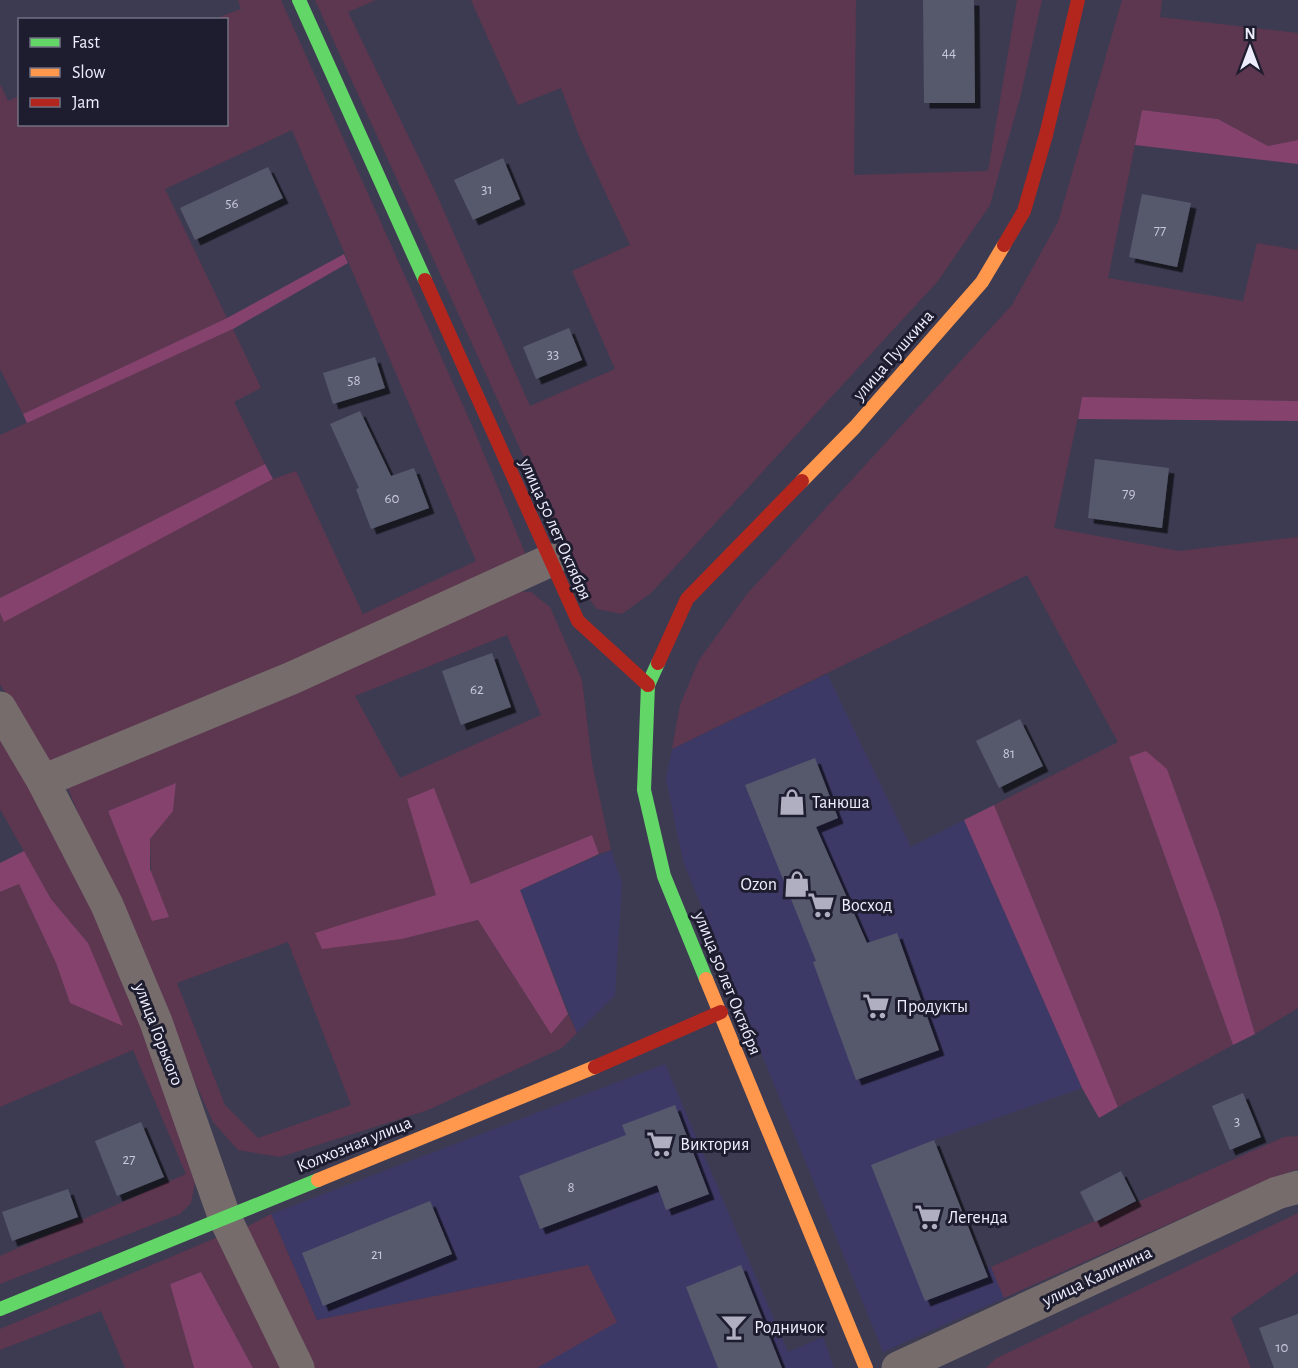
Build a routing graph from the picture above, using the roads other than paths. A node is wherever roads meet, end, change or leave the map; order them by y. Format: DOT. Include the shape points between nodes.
graph roads {
  1 [pos="299,0"];
  2 [pos="1078,0"];
  3 [pos="551,560"];
  4 [pos="648,685"];
  5 [pos="0,708"];
  6 [pos="43,781"];
  7 [pos="721,1012"];
  8 [pos="1298,1187"];
  9 [pos="224,1216"];
  10 [pos="0,1309"];
  11 [pos="298,1368"];
  12 [pos="866,1368"];
  13 [pos="898,1368"];
  1 -- 3 [label="street, улица 50 лет Октября"];
  2 -- 4 [label="street, улица Пушкина" via="1024,211 982,282 855,427 687,599"];
  3 -- 4 [label="street, улица 50 лет Октября" via="578,621"];
  3 -- 6 [label="street" via="292,678"];
  4 -- 7 [label="street, улица 50 лет Октября" via="644,790 664,876"];
  5 -- 6 [label="street, улица Горького"];
  6 -- 9 [label="street, улица Горького" via="107,905 147,1000"];
  7 -- 9 [label="street, Колхозная улица" via="662,1040"];
  7 -- 12 [label="street, улица 50 лет Октября"];
  8 -- 13 [label="street, улица Калинина"];
  9 -- 10 [label="street, Колхозная улица"];
  9 -- 11 [label="street, улица Горького"];
}
